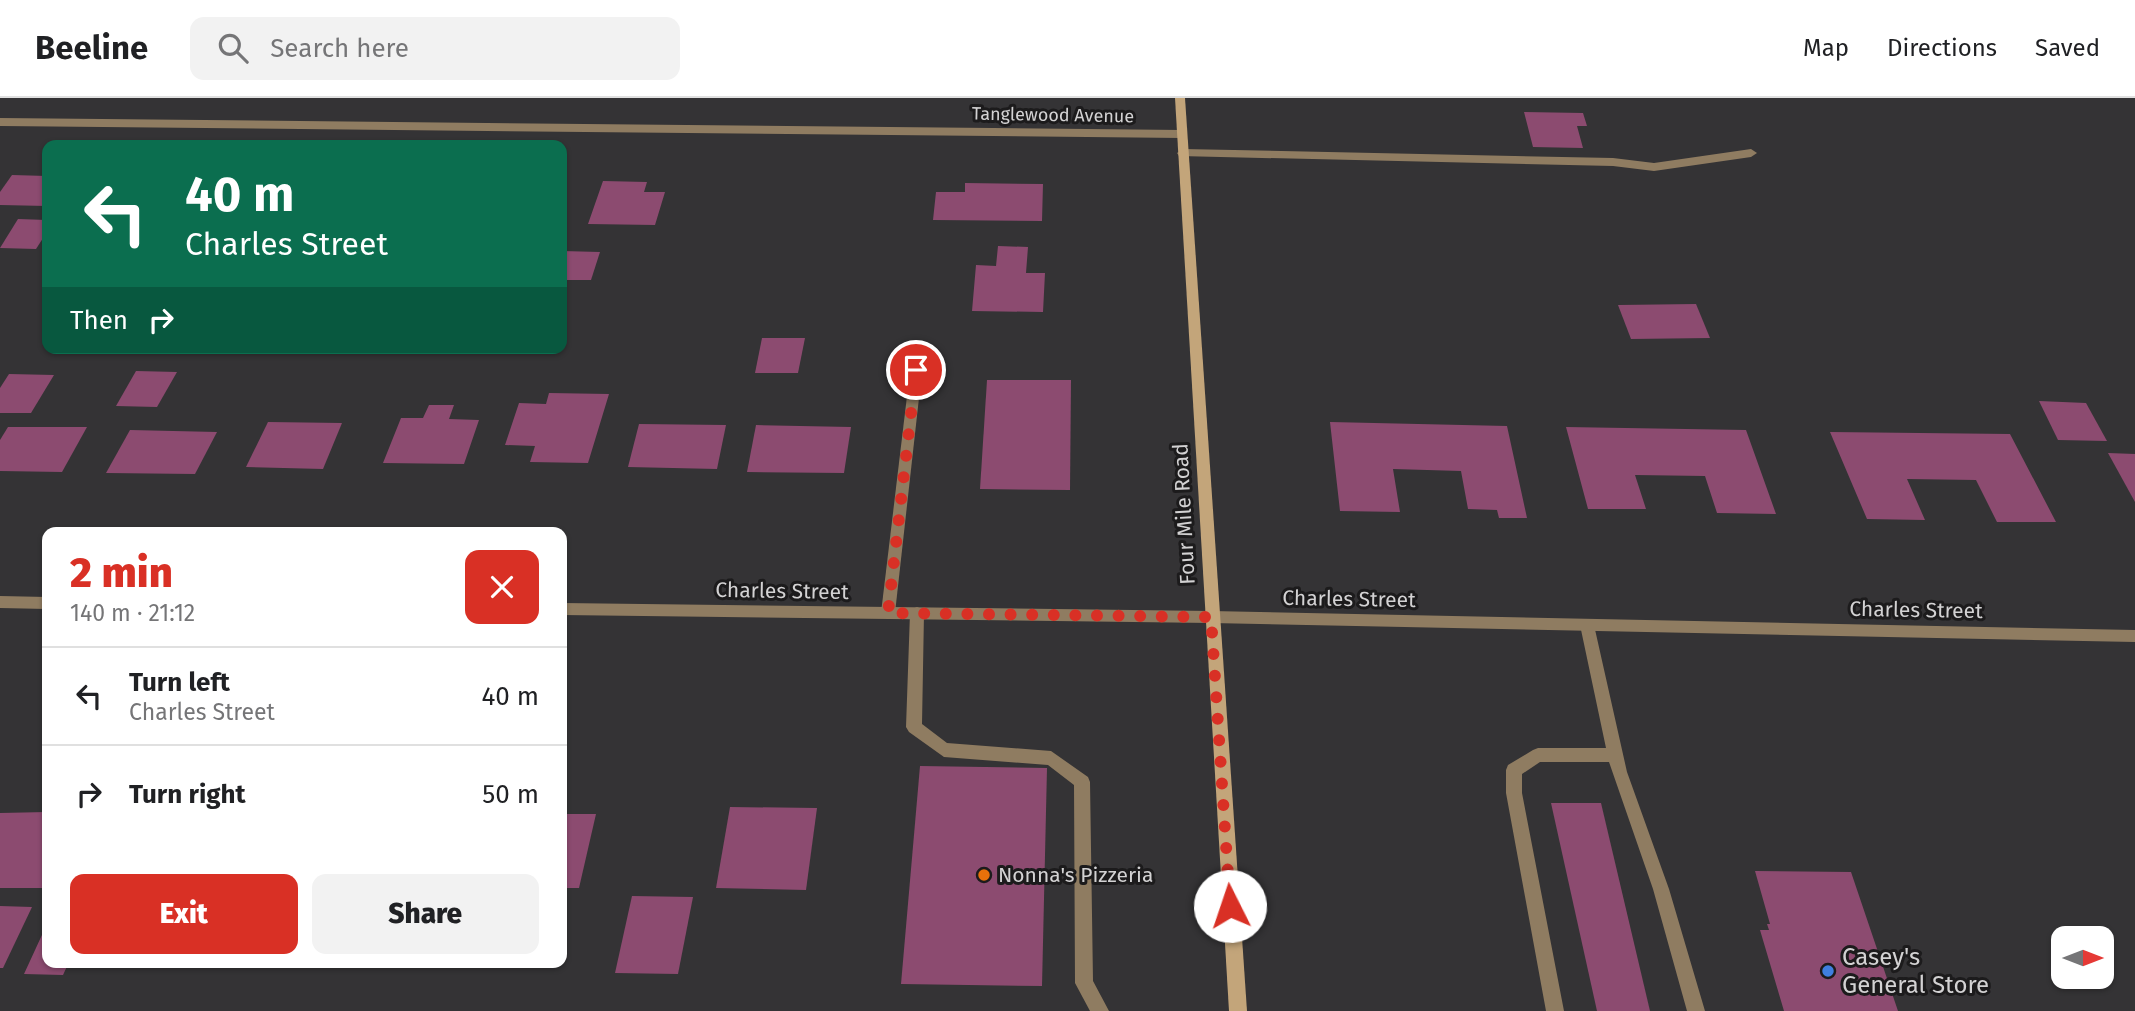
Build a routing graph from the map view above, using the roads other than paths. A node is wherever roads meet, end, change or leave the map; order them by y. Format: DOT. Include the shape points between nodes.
graph roads {
  1 [pos="1180,98"];
  2 [pos="0,122"];
  3 [pos="1182,134"];
  4 [pos="1183,153"];
  5 [pos="1751,153"];
  6 [pos="916,370"];
  7 [pos="0,602"];
  8 [pos="42,603"];
  9 [pos="567,609"];
  10 [pos="888,613"];
  11 [pos="917,613"];
  12 [pos="1211,617"];
  13 [pos="1587,625"];
  14 [pos="2135,636"];
  15 [pos="1615,755"];
  16 [pos="1100,1011"];
  17 [pos="1238,1011"];
  18 [pos="1555,1011"];
  19 [pos="1696,1011"];
  1 -- 3 [label="main road, Four Mile Road"];
  2 -- 3 [label="street, Tanglewood Avenue"];
  3 -- 4 [label="main road, Four Mile Road"];
  4 -- 5 [label="street" via="1613,162 1654,167"];
  4 -- 12 [label="main road, Four Mile Road"];
  6 -- 10 [label="street"];
  7 -- 8 [label="street"];
  9 -- 10 [label="street, Charles Street"];
  10 -- 11 [label="street, Charles Street"];
  11 -- 12 [label="street, Charles Street"];
  11 -- 16 [label="street" via="914,727 944,750 1051,758 1082,782 1084,983"];
  12 -- 13 [label="street, Charles Street"];
  12 -- 17 [label="main road, Four Mile Road"];
  13 -- 14 [label="street, Charles Street"];
  13 -- 15 [label="street"];
  15 -- 18 [label="street" via="1538,755 1514,770 1514,793"];
  15 -- 19 [label="street"];
}
